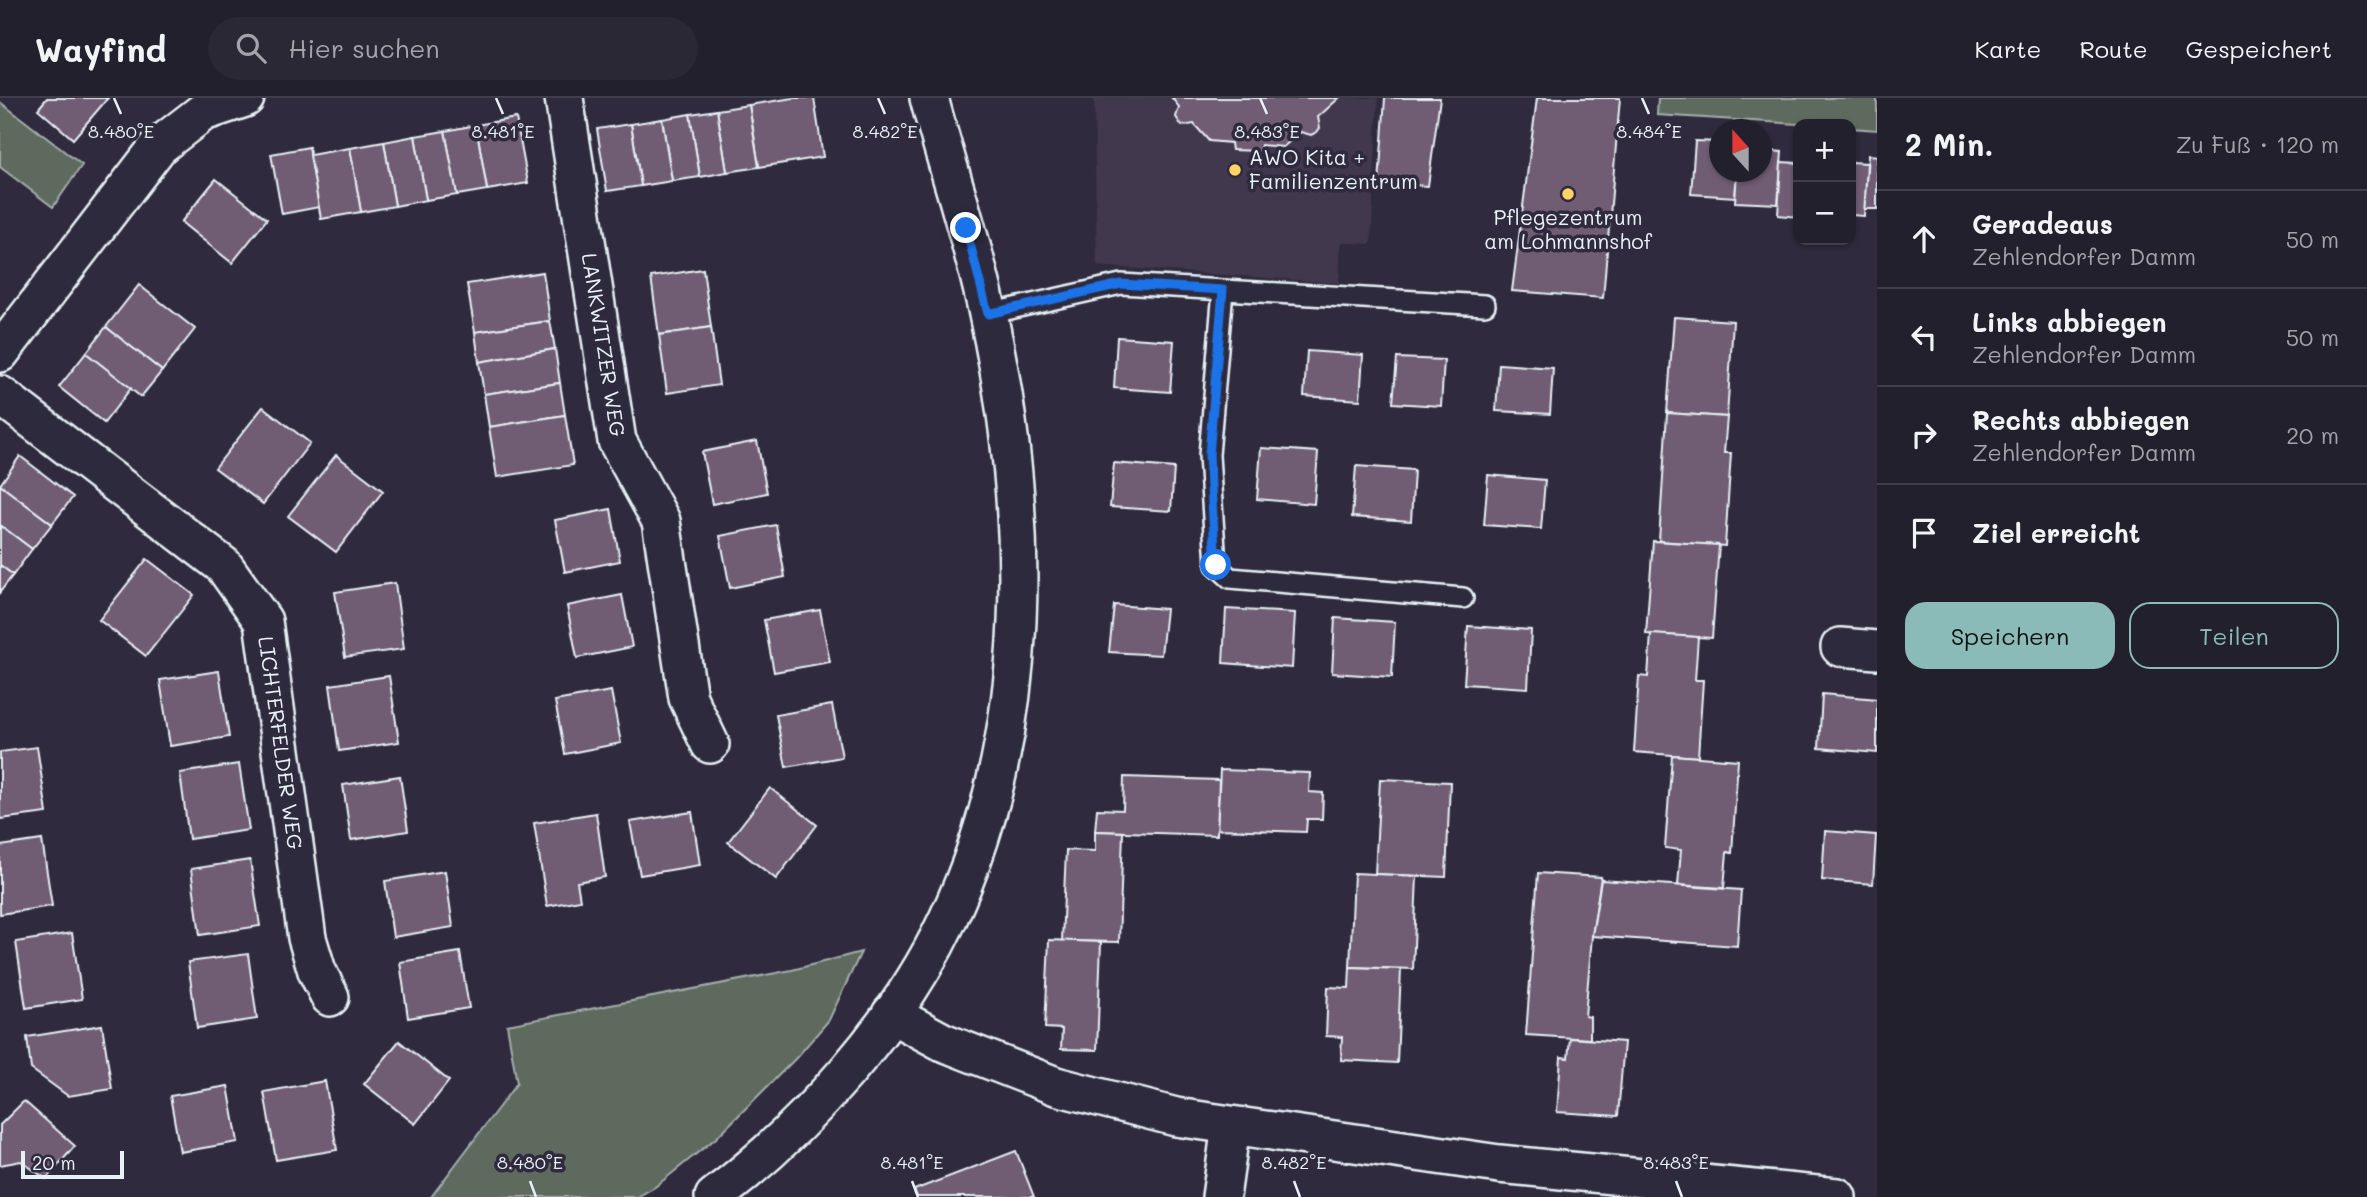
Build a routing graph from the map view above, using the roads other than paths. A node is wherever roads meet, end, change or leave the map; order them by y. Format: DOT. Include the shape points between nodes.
graph roads {
  1 [pos="245,98"];
  2 [pos="564,98"];
  3 [pos="929,98"];
  4 [pos="202,105"];
  5 [pos="1223,290"];
  6 [pos="1485,305"];
  7 [pos="988,314"];
  8 [pos="0,353"];
  9 [pos="0,395"];
  10 [pos="1463,598"];
  11 [pos="1840,647"];
  12 [pos="1877,650"];
  13 [pos="710,744"];
  14 [pos="330,998"];
  15 [pos="891,1014"];
  16 [pos="1231,1126"];
  17 [pos="714,1197"];
  18 [pos="1222,1197"];
  19 [pos="1837,1197"];
  1 -- 4 [label="street"];
  2 -- 13 [label="street, LANKWITZER WEG" via="617,441 661,521 688,698"];
  3 -- 7 [label="street"];
  4 -- 8 [label="street" via="159,146"];
  5 -- 6 [label="lane"];
  5 -- 7 [label="lane" via="1121,284"];
  5 -- 10 [label="lane" via="1209,455 1216,565 1230,578"];
  7 -- 15 [label="street" via="1013,468 1019,545 1007,720 986,821 968,870 942,932"];
  9 -- 14 [label="street, LICHTERFELDER WEG" via="224,566 263,621 307,938"];
  11 -- 12 [label="street"];
  15 -- 16 [label="street" via="943,1042 1056,1086 1177,1118"];
  15 -- 17 [label="street" via="826,1094 773,1148"];
  16 -- 18 [label="street"];
  16 -- 19 [label="street" via="1499,1164"];
}
